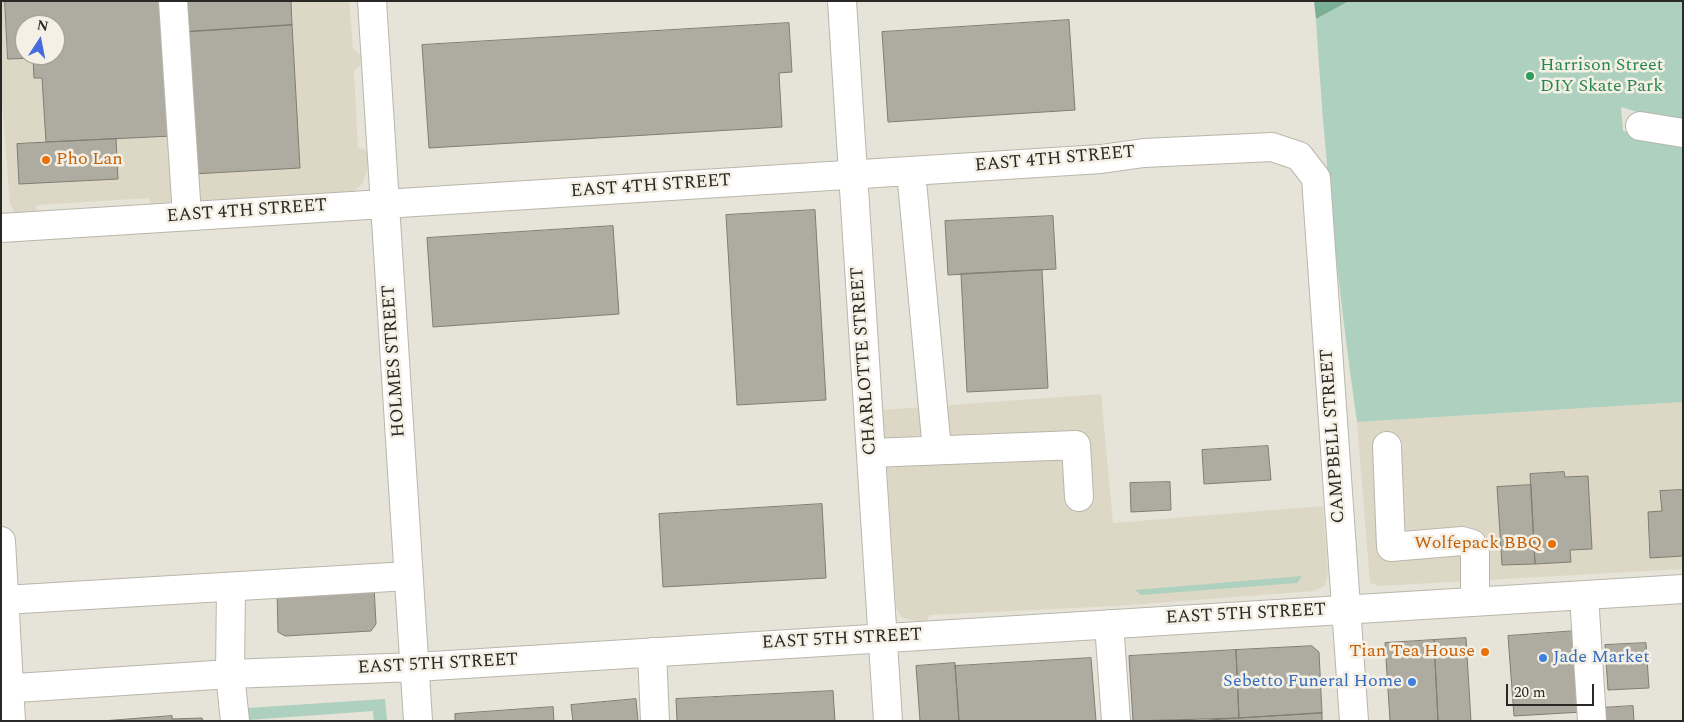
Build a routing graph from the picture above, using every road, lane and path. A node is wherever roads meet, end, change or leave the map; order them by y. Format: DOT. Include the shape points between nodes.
graph roads {
  1 [pos="173,1"];
  2 [pos="372,1"];
  3 [pos="842,1"];
  4 [pos="1640,126"];
  5 [pos="1683,133"];
  6 [pos="1299,156"];
  7 [pos="911,171"];
  8 [pos="854,174"];
  9 [pos="385,204"];
  10 [pos="187,216"];
  11 [pos="1,228"];
  12 [pos="1387,446"];
  13 [pos="937,450"];
  14 [pos="871,453"];
  15 [pos="1079,497"];
  16 [pos="1,541"];
  17 [pos="408,576"];
  18 [pos="231,587"];
  19 [pos="1683,589"];
  20 [pos="1584,595"];
  21 [pos="4,600"];
  22 [pos="1476,602"];
  23 [pos="1348,609"];
  24 [pos="1109,624"];
  25 [pos="882,638"];
  26 [pos="652,652"];
  27 [pos="416,667"];
  28 [pos="230,674"];
  29 [pos="5,689"];
  30 [pos="11,721"];
  31 [pos="235,721"];
  32 [pos="418,721"];
  33 [pos="655,721"];
  34 [pos="888,721"];
  35 [pos="1116,721"];
  36 [pos="1354,721"];
  37 [pos="1592,721"];
  1 -- 10 [label="street"];
  2 -- 9 [label="street, HOLMES STREET"];
  3 -- 8 [label="street, CHARLOTTE STREET"];
  4 -- 5 [label="street"];
  6 -- 7 [label="street, EAST 4TH STREET" via="1272,146"];
  6 -- 23 [label="street, CAMPBELL STREET" via="1316,178"];
  7 -- 8 [label="street, EAST 4TH STREET"];
  7 -- 13 [label="street"];
  8 -- 9 [label="street, EAST 4TH STREET"];
  8 -- 14 [label="street, CHARLOTTE STREET"];
  9 -- 10 [label="street, EAST 4TH STREET"];
  9 -- 17 [label="street, HOLMES STREET"];
  10 -- 11 [label="street, EAST 4TH STREET"];
  12 -- 22 [label="street" via="1391,546 1462,540 1472,544"];
  13 -- 14 [label="street"];
  13 -- 15 [label="street" via="1076,445"];
  14 -- 25 [label="street, CHARLOTTE STREET"];
  16 -- 21 [label="street"];
  17 -- 18 [label="street"];
  17 -- 27 [label="street, HOLMES STREET"];
  18 -- 21 [label="street"];
  18 -- 28 [label="street"];
  19 -- 20 [label="street, EAST 5TH STREET"];
  20 -- 22 [label="street, EAST 5TH STREET"];
  20 -- 37 [label="street"];
  21 -- 29 [label="street"];
  22 -- 23 [label="street, EAST 5TH STREET"];
  23 -- 24 [label="street, EAST 5TH STREET"];
  23 -- 36 [label="street, CAMPBELL STREET"];
  24 -- 25 [label="street, EAST 5TH STREET"];
  24 -- 35 [label="street"];
  25 -- 26 [label="street, EAST 5TH STREET"];
  25 -- 34 [label="street, CHARLOTTE STREET"];
  26 -- 27 [label="street, EAST 5TH STREET"];
  26 -- 33 [label="street"];
  27 -- 28 [label="street, EAST 5TH STREET"];
  27 -- 32 [label="street, HOLMES STREET"];
  28 -- 29 [label="street, EAST 5TH STREET"];
  28 -- 31 [label="street"];
  29 -- 30 [label="street"];
}
